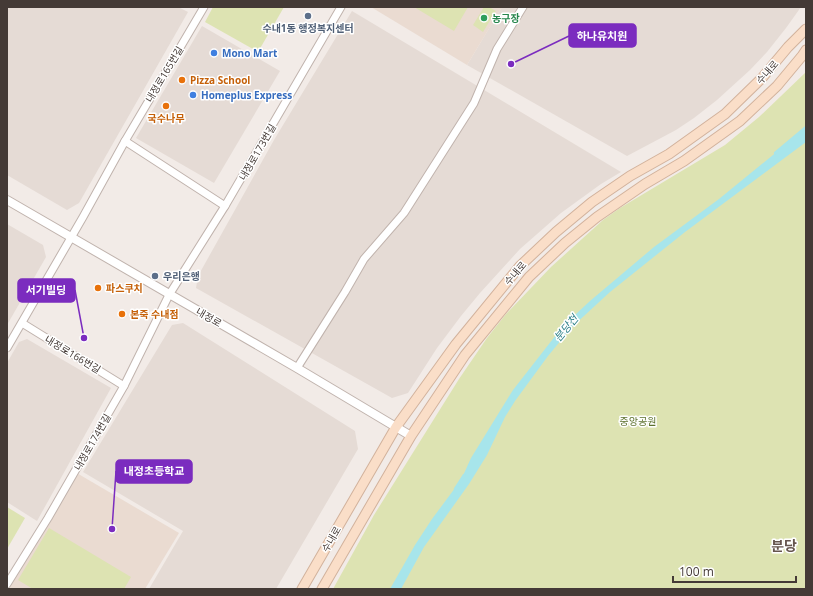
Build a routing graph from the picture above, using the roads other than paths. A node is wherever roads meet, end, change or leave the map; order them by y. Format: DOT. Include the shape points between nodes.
graph roads {
  1 [pos="204,7"];
  2 [pos="341,7"];
  3 [pos="522,7"];
  4 [pos="806,29"];
  5 [pos="806,50"];
  6 [pos="125,141"];
  7 [pos="7,200"];
  8 [pos="225,206"];
  9 [pos="71,237"];
  10 [pos="169,295"];
  11 [pos="22,323"];
  12 [pos="7,348"];
  13 [pos="298,368"];
  14 [pos="124,386"];
  15 [pos="396,427"];
  16 [pos="411,436"];
  17 [pos="7,584"];
  18 [pos="302,589"];
  19 [pos="322,589"];
  1 -- 6 [label="street, 내정로165번길"];
  2 -- 8 [label="street, 내정로173번길"];
  3 -- 13 [label="street" via="497,49 474,103 404,213 364,258"];
  4 -- 15 [label="main road, 수내로" via="725,114 669,154 592,202 537,248 471,324"];
  5 -- 16 [label="main road, 수내로" via="777,86 740,121 690,157 607,209 546,259 465,355"];
  6 -- 8 [label="street"];
  6 -- 9 [label="street, 내정로165번길"];
  7 -- 9 [label="street, 내정로"];
  8 -- 10 [label="street, 내정로173번길"];
  9 -- 10 [label="street, 내정로"];
  9 -- 11 [label="street"];
  10 -- 13 [label="street, 내정로"];
  10 -- 14 [label="street, 내정로174번길"];
  11 -- 12 [label="street"];
  11 -- 14 [label="street, 내정로166번길"];
  13 -- 15 [label="street, 내정로"];
  14 -- 17 [label="street, 내정로174번길"];
  15 -- 16 [label="street, 내정로"];
  15 -- 18 [label="main road, 수내로"];
  16 -- 19 [label="main road, 수내로"];
}
